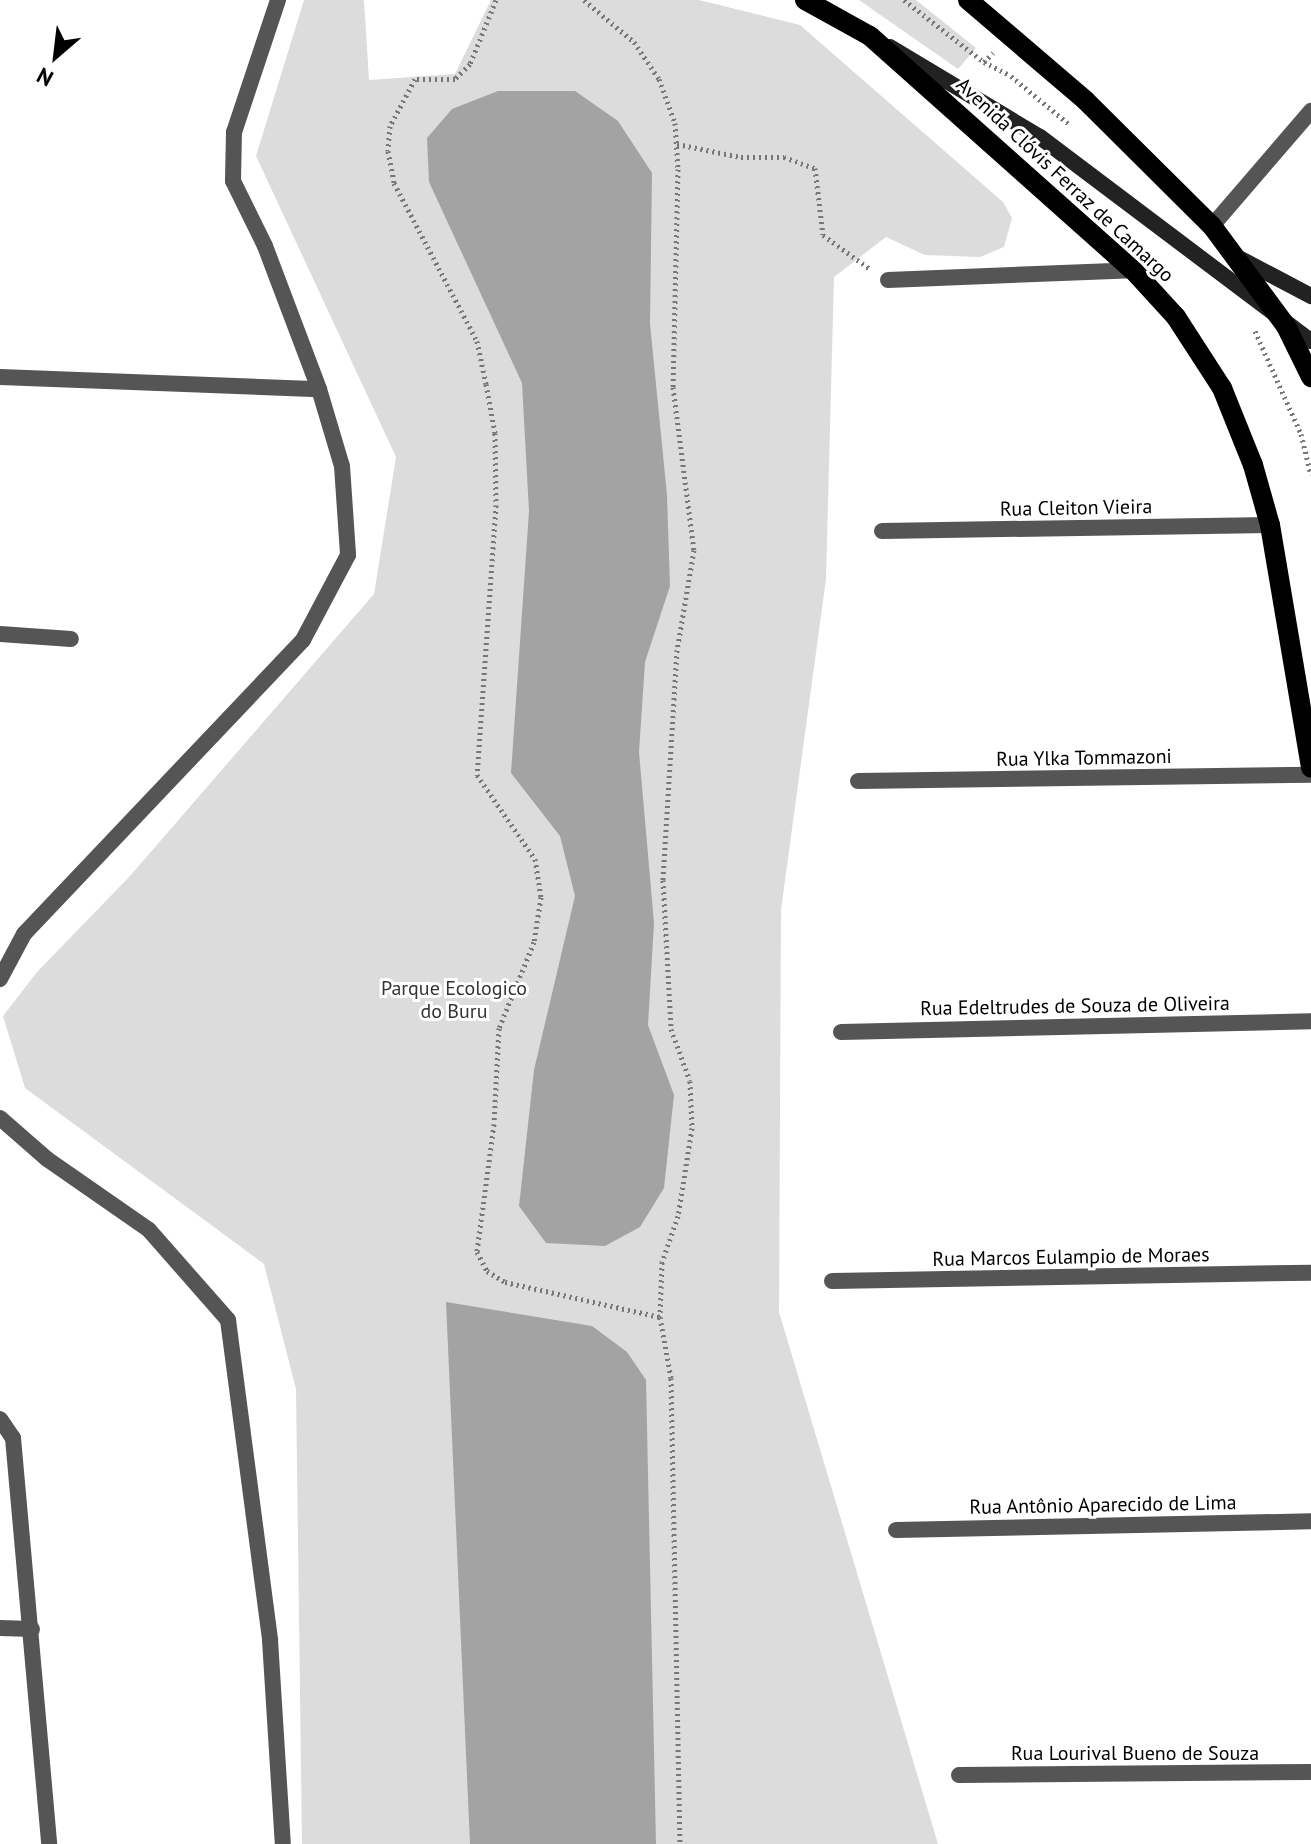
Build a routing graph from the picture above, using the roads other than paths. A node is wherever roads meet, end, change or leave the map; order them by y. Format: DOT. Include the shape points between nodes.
graph roads {
  1 [pos="278,0"];
  2 [pos="805,0"];
  3 [pos="968,0"];
  4 [pos="870,36"];
  5 [pos="1311,111"];
  6 [pos="1212,226"];
  7 [pos="1237,257"];
  8 [pos="1133,270"];
  9 [pos="888,280"];
  10 [pos="1311,296"];
  11 [pos="1286,326"];
  12 [pos="1311,341"];
  13 [pos="0,377"];
  14 [pos="1311,377"];
  15 [pos="319,389"];
  16 [pos="1270,525"];
  17 [pos="882,531"];
  18 [pos="0,634"];
  19 [pos="71,639"];
  20 [pos="1311,768"];
  21 [pos="1311,775"];
  22 [pos="858,781"];
  23 [pos="0,979"];
  24 [pos="1311,1021"];
  25 [pos="841,1032"];
  26 [pos="0,1118"];
  27 [pos="1311,1273"];
  28 [pos="832,1281"];
  29 [pos="0,1419"];
  30 [pos="1311,1521"];
  31 [pos="896,1530"];
  32 [pos="0,1628"];
  33 [pos="32,1629"];
  34 [pos="1311,1772"];
  35 [pos="959,1775"];
  36 [pos="49,1844"];
  37 [pos="283,1844"];
  1 -- 15 [label="street" via="234,132 233,181 265,246"];
  2 -- 4 [label="main road, Avenida Clóvis Ferraz de Camargo"];
  3 -- 6 [label="main road"];
  4 -- 8 [label="main road, Avenida Clóvis Ferraz de Camargo"];
  4 -- 11 [label="main road" via="1040,137"];
  5 -- 6 [label="street"];
  6 -- 7 [label="main road"];
  7 -- 10 [label="main road"];
  7 -- 11 [label="main road"];
  8 -- 9 [label="street"];
  8 -- 16 [label="main road, Avenida Clóvis Ferraz de Camargo" via="1176,317 1222,388"];
  11 -- 12 [label="main road"];
  11 -- 14 [label="main road"];
  13 -- 15 [label="street"];
  15 -- 23 [label="street" via="342,466 348,555 303,640 24,934"];
  16 -- 17 [label="street, Rua Cleiton Vieira"];
  16 -- 20 [label="main road, Avenida Clóvis Ferraz de Camargo"];
  18 -- 19 [label="street"];
  21 -- 22 [label="street, Rua Ylka Tommazoni"];
  24 -- 25 [label="street, Rua Edeltrudes de Souza de Oliveira"];
  26 -- 37 [label="street" via="47,1159 149,1230 228,1320 270,1640"];
  27 -- 28 [label="street, Rua Marcos Eulampio de Moraes"];
  29 -- 33 [label="street" via="13,1438"];
  30 -- 31 [label="street, Rua Antônio Aparecido de Lima"];
  32 -- 33 [label="street"];
  33 -- 36 [label="street"];
  34 -- 35 [label="street, Rua Lourival Bueno de Souza"];
}
